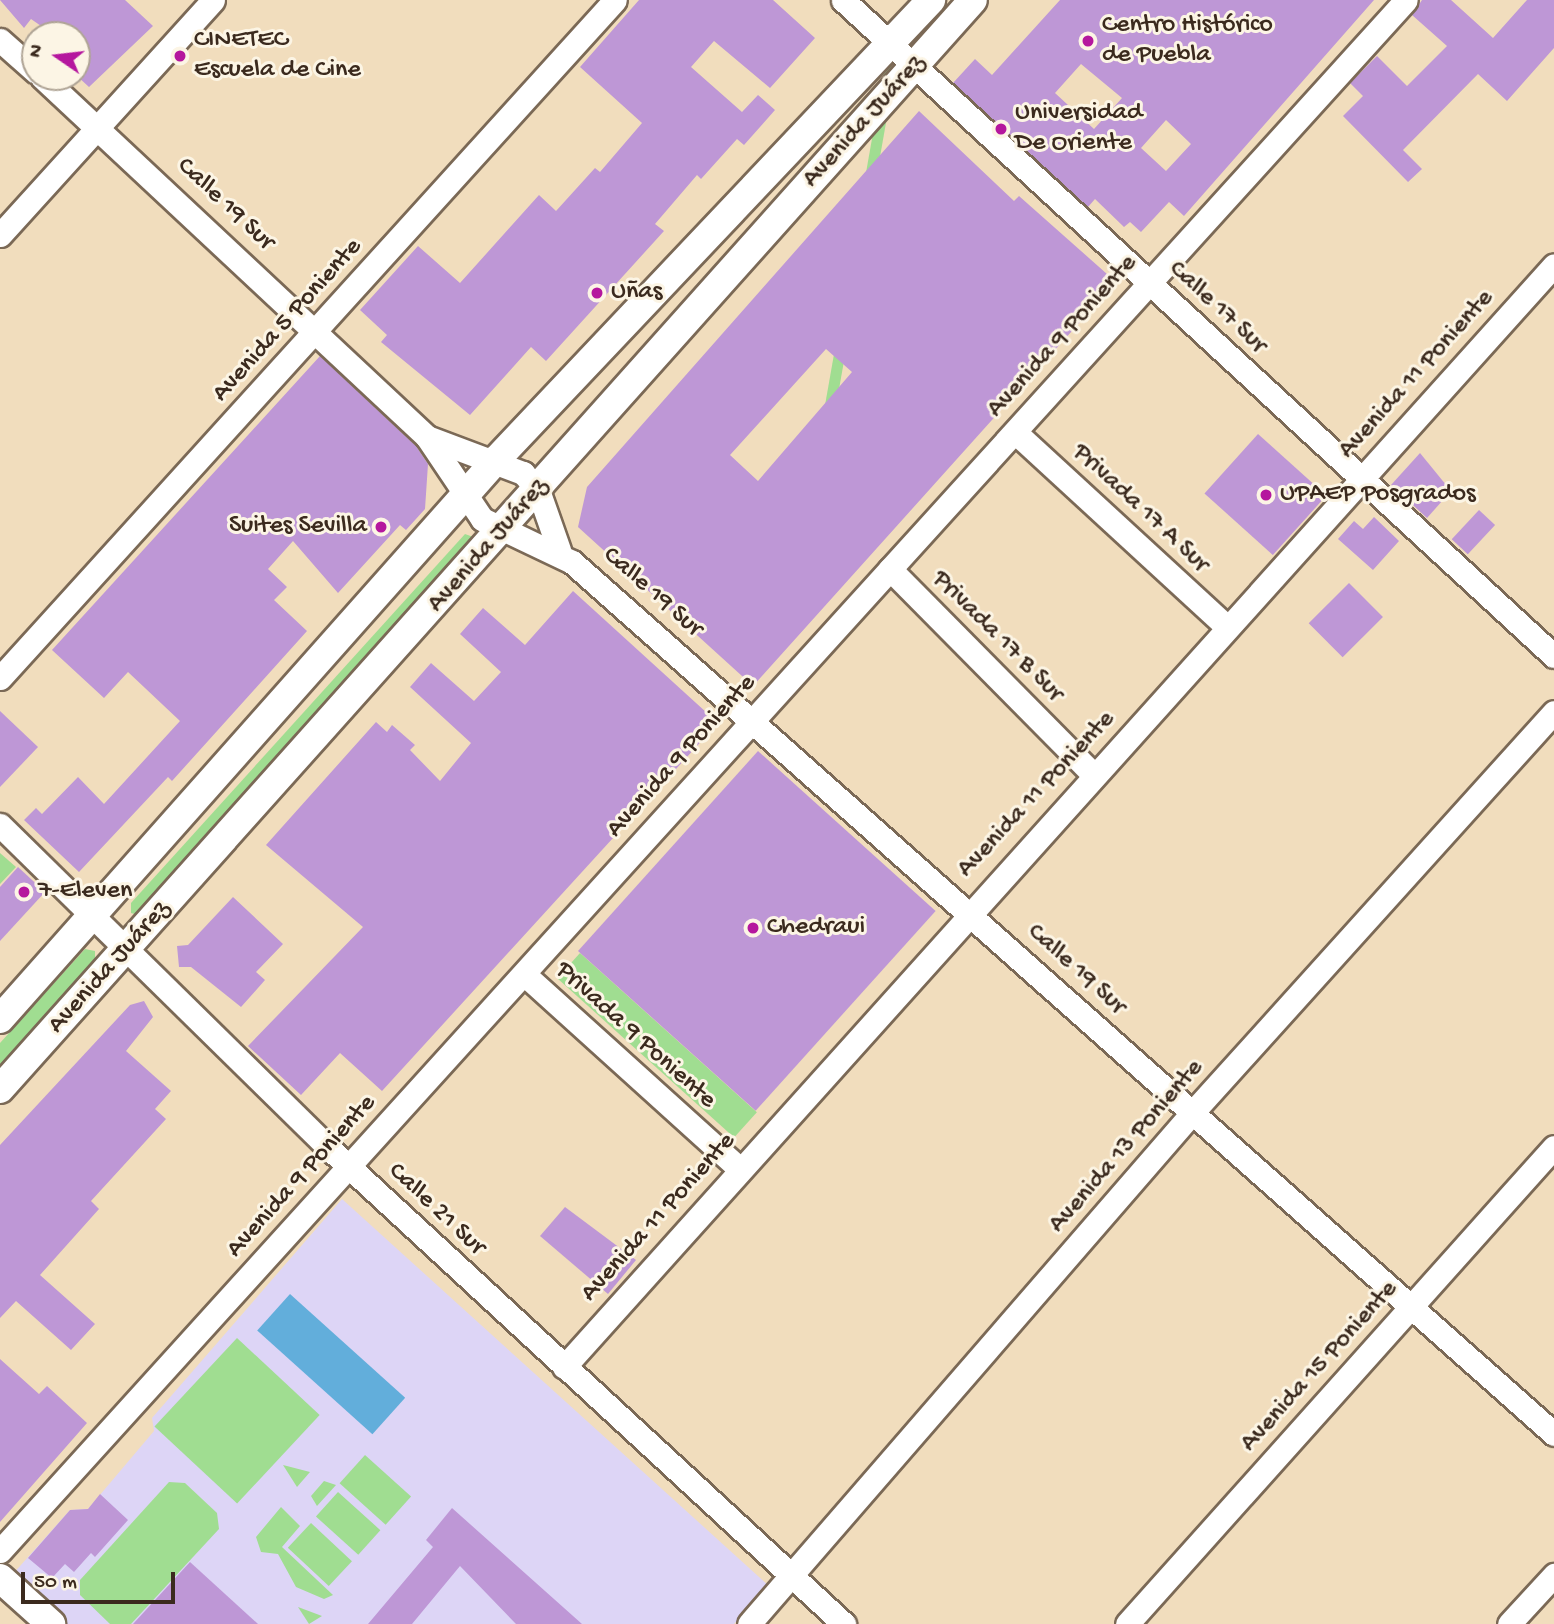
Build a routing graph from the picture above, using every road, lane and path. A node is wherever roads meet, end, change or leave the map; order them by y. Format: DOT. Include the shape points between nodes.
graph roads {
  1 [pos="214,0"];
  2 [pos="615,0"];
  3 [pos="843,0"];
  4 [pos="931,0"];
  5 [pos="973,0"];
  6 [pos="1406,0"];
  7 [pos="0,40"];
  8 [pos="891,44"];
  9 [pos="21,59"];
  10 [pos="914,65"];
  11 [pos="58,91"];
  12 [pos="99,127"];
  13 [pos="0,235"];
  14 [pos="1554,265"];
  15 [pos="1149,283"];
  16 [pos="319,331"];
  17 [pos="1015,432"];
  18 [pos="427,437"];
  19 [pos="497,459"];
  20 [pos="1361,478"];
  21 [pos="538,490"];
  22 [pos="463,500"];
  23 [pos="504,532"];
  24 [pos="559,550"];
  25 [pos="890,569"];
  26 [pos="1227,627"];
  27 [pos="1554,656"];
  28 [pos="0,678"];
  29 [pos="1554,712"];
  30 [pos="755,718"];
  31 [pos="1094,775"];
  32 [pos="0,825"];
  33 [pos="968,910"];
  34 [pos="91,918"];
  35 [pos="124,952"];
  36 [pos="524,974"];
  37 [pos="0,1019"];
  38 [pos="0,1089"];
  39 [pos="1192,1113"];
  40 [pos="1554,1147"];
  41 [pos="349,1167"];
  42 [pos="740,1169"];
  43 [pos="1411,1307"];
  44 [pos="564,1367"];
  45 [pos="1554,1434"];
  46 [pos="0,1551"];
  47 [pos="1554,1575"];
  48 [pos="792,1576"];
  49 [pos="0,1578"];
  50 [pos="51,1624"];
  51 [pos="749,1624"];
  52 [pos="844,1624"];
  53 [pos="1127,1624"];
  54 [pos="1509,1624"];
  1 -- 12 [label="street"];
  2 -- 16 [label="street, Avenida 5 Poniente"];
  3 -- 8 [label="street, Calle 17 Sur"];
  4 -- 8 [label="main road, Avenida Juárez"];
  5 -- 10 [label="main road, Avenida Juárez"];
  6 -- 15 [label="street, Avenida 9 Poniente"];
  7 -- 9 [label="street"];
  8 -- 10 [label="street, Calle 17 Sur"];
  8 -- 19 [label="main road, Avenida Juárez"];
  10 -- 15 [label="street, Calle 17 Sur"];
  10 -- 21 [label="main road, Avenida Juárez"];
  11 -- 12 [label="street, Calle 19 Sur"];
  12 -- 13 [label="street"];
  12 -- 16 [label="street, Calle 19 Sur"];
  14 -- 20 [label="street, Avenida 11 Poniente"];
  15 -- 17 [label="street, Avenida 9 Poniente"];
  15 -- 20 [label="street, Calle 17 Sur"];
  16 -- 18 [label="street, Calle 19 Sur"];
  16 -- 28 [label="street, Avenida 5 Poniente"];
  17 -- 25 [label="street, Avenida 9 Poniente"];
  17 -- 26 [label="street, Privada 17 A Sur"];
  18 -- 19 [label="street, Calle 19 Sur"];
  18 -- 22 [label="street, Calle 19 Sur"];
  19 -- 21 [label="street, Calle 19 Sur"];
  19 -- 22 [label="main road, Avenida Juárez"];
  20 -- 26 [label="street, Avenida 11 Poniente"];
  20 -- 27 [label="street, Calle 17 Sur"];
  21 -- 23 [label="main road, Avenida Juárez"];
  21 -- 24 [label="street, Calle 19 Sur"];
  22 -- 23 [label="street, Calle 19 Sur"];
  22 -- 34 [label="main road, Avenida Juárez"];
  23 -- 24 [label="street, Calle 19 Sur"];
  23 -- 35 [label="main road, Avenida Juárez"];
  24 -- 30 [label="street, Calle 19 Sur"];
  25 -- 30 [label="street, Avenida 9 Poniente"];
  25 -- 31 [label="street, Privada 17 B Sur"];
  26 -- 31 [label="street, Avenida 11 Poniente"];
  29 -- 39 [label="street, Avenida 13 Poniente"];
  30 -- 33 [label="street, Calle 19 Sur"];
  30 -- 36 [label="street, Avenida 9 Poniente"];
  31 -- 33 [label="street, Avenida 11 Poniente"];
  32 -- 34 [label="street, Calle 21 Sur"];
  33 -- 39 [label="street, Calle 19 Sur"];
  33 -- 42 [label="street, Avenida 11 Poniente"];
  34 -- 35 [label="street, Calle 21 Sur"];
  34 -- 37 [label="main road, Avenida Juárez"];
  35 -- 38 [label="main road, Avenida Juárez"];
  35 -- 41 [label="street, Calle 21 Sur"];
  36 -- 41 [label="street, Avenida 9 Poniente"];
  36 -- 42 [label="street, Privada 9 Poniente"];
  39 -- 43 [label="street, Calle 19 Sur"];
  39 -- 48 [label="street, Avenida 13 Poniente"];
  40 -- 43 [label="street, Avenida 15 Poniente"];
  41 -- 44 [label="street, Calle 21 Sur"];
  41 -- 46 [label="street, Avenida 9 Poniente"];
  42 -- 44 [label="street, Avenida 11 Poniente"];
  43 -- 45 [label="street, Calle 19 Sur"];
  43 -- 53 [label="street, Avenida 15 Poniente"];
  44 -- 48 [label="street, Calle 21 Sur"];
  47 -- 54 [label="street"];
  48 -- 51 [label="street, Avenida 13 Poniente"];
  48 -- 52 [label="street, Calle 21 Sur"];
  49 -- 50 [label="main road"];
}
